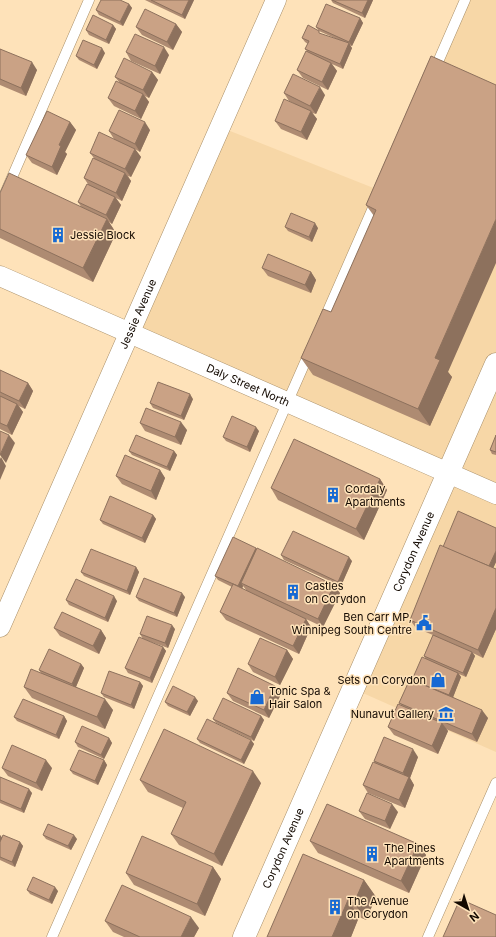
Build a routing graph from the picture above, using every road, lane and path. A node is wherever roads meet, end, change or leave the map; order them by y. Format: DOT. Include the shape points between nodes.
graph roads {
  1 [pos="89,0"];
  2 [pos="276,0"];
  3 [pos="465,0"];
  4 [pos="428,83"];
  5 [pos="381,191"];
  6 [pos="0,205"];
  7 [pos="0,276"];
  8 [pos="319,331"];
  9 [pos="129,333"];
  10 [pos="313,345"];
  11 [pos="496,364"];
  12 [pos="287,403"];
  13 [pos="448,472"];
  14 [pos="496,494"];
  15 [pos="0,627"];
  16 [pos="496,783"];
  17 [pos="52,937"];
  18 [pos="244,937"];
  19 [pos="428,937"];
  1 -- 6 [label="lane"];
  2 -- 9 [label="street, Jessie Avenue"];
  3 -- 4 [label="lane"];
  5 -- 8 [label="lane"];
  7 -- 9 [label="street, Daly Street North"];
  9 -- 12 [label="street, Daly Street North"];
  9 -- 15 [label="street, Jessie Avenue"];
  10 -- 12 [label="lane"];
  11 -- 13 [label="main road, Corydon Avenue"];
  12 -- 13 [label="street, Daly Street North"];
  12 -- 17 [label="lane"];
  13 -- 14 [label="street, Daly Street North"];
  13 -- 18 [label="main road, Corydon Avenue"];
  16 -- 19 [label="lane"];
}
